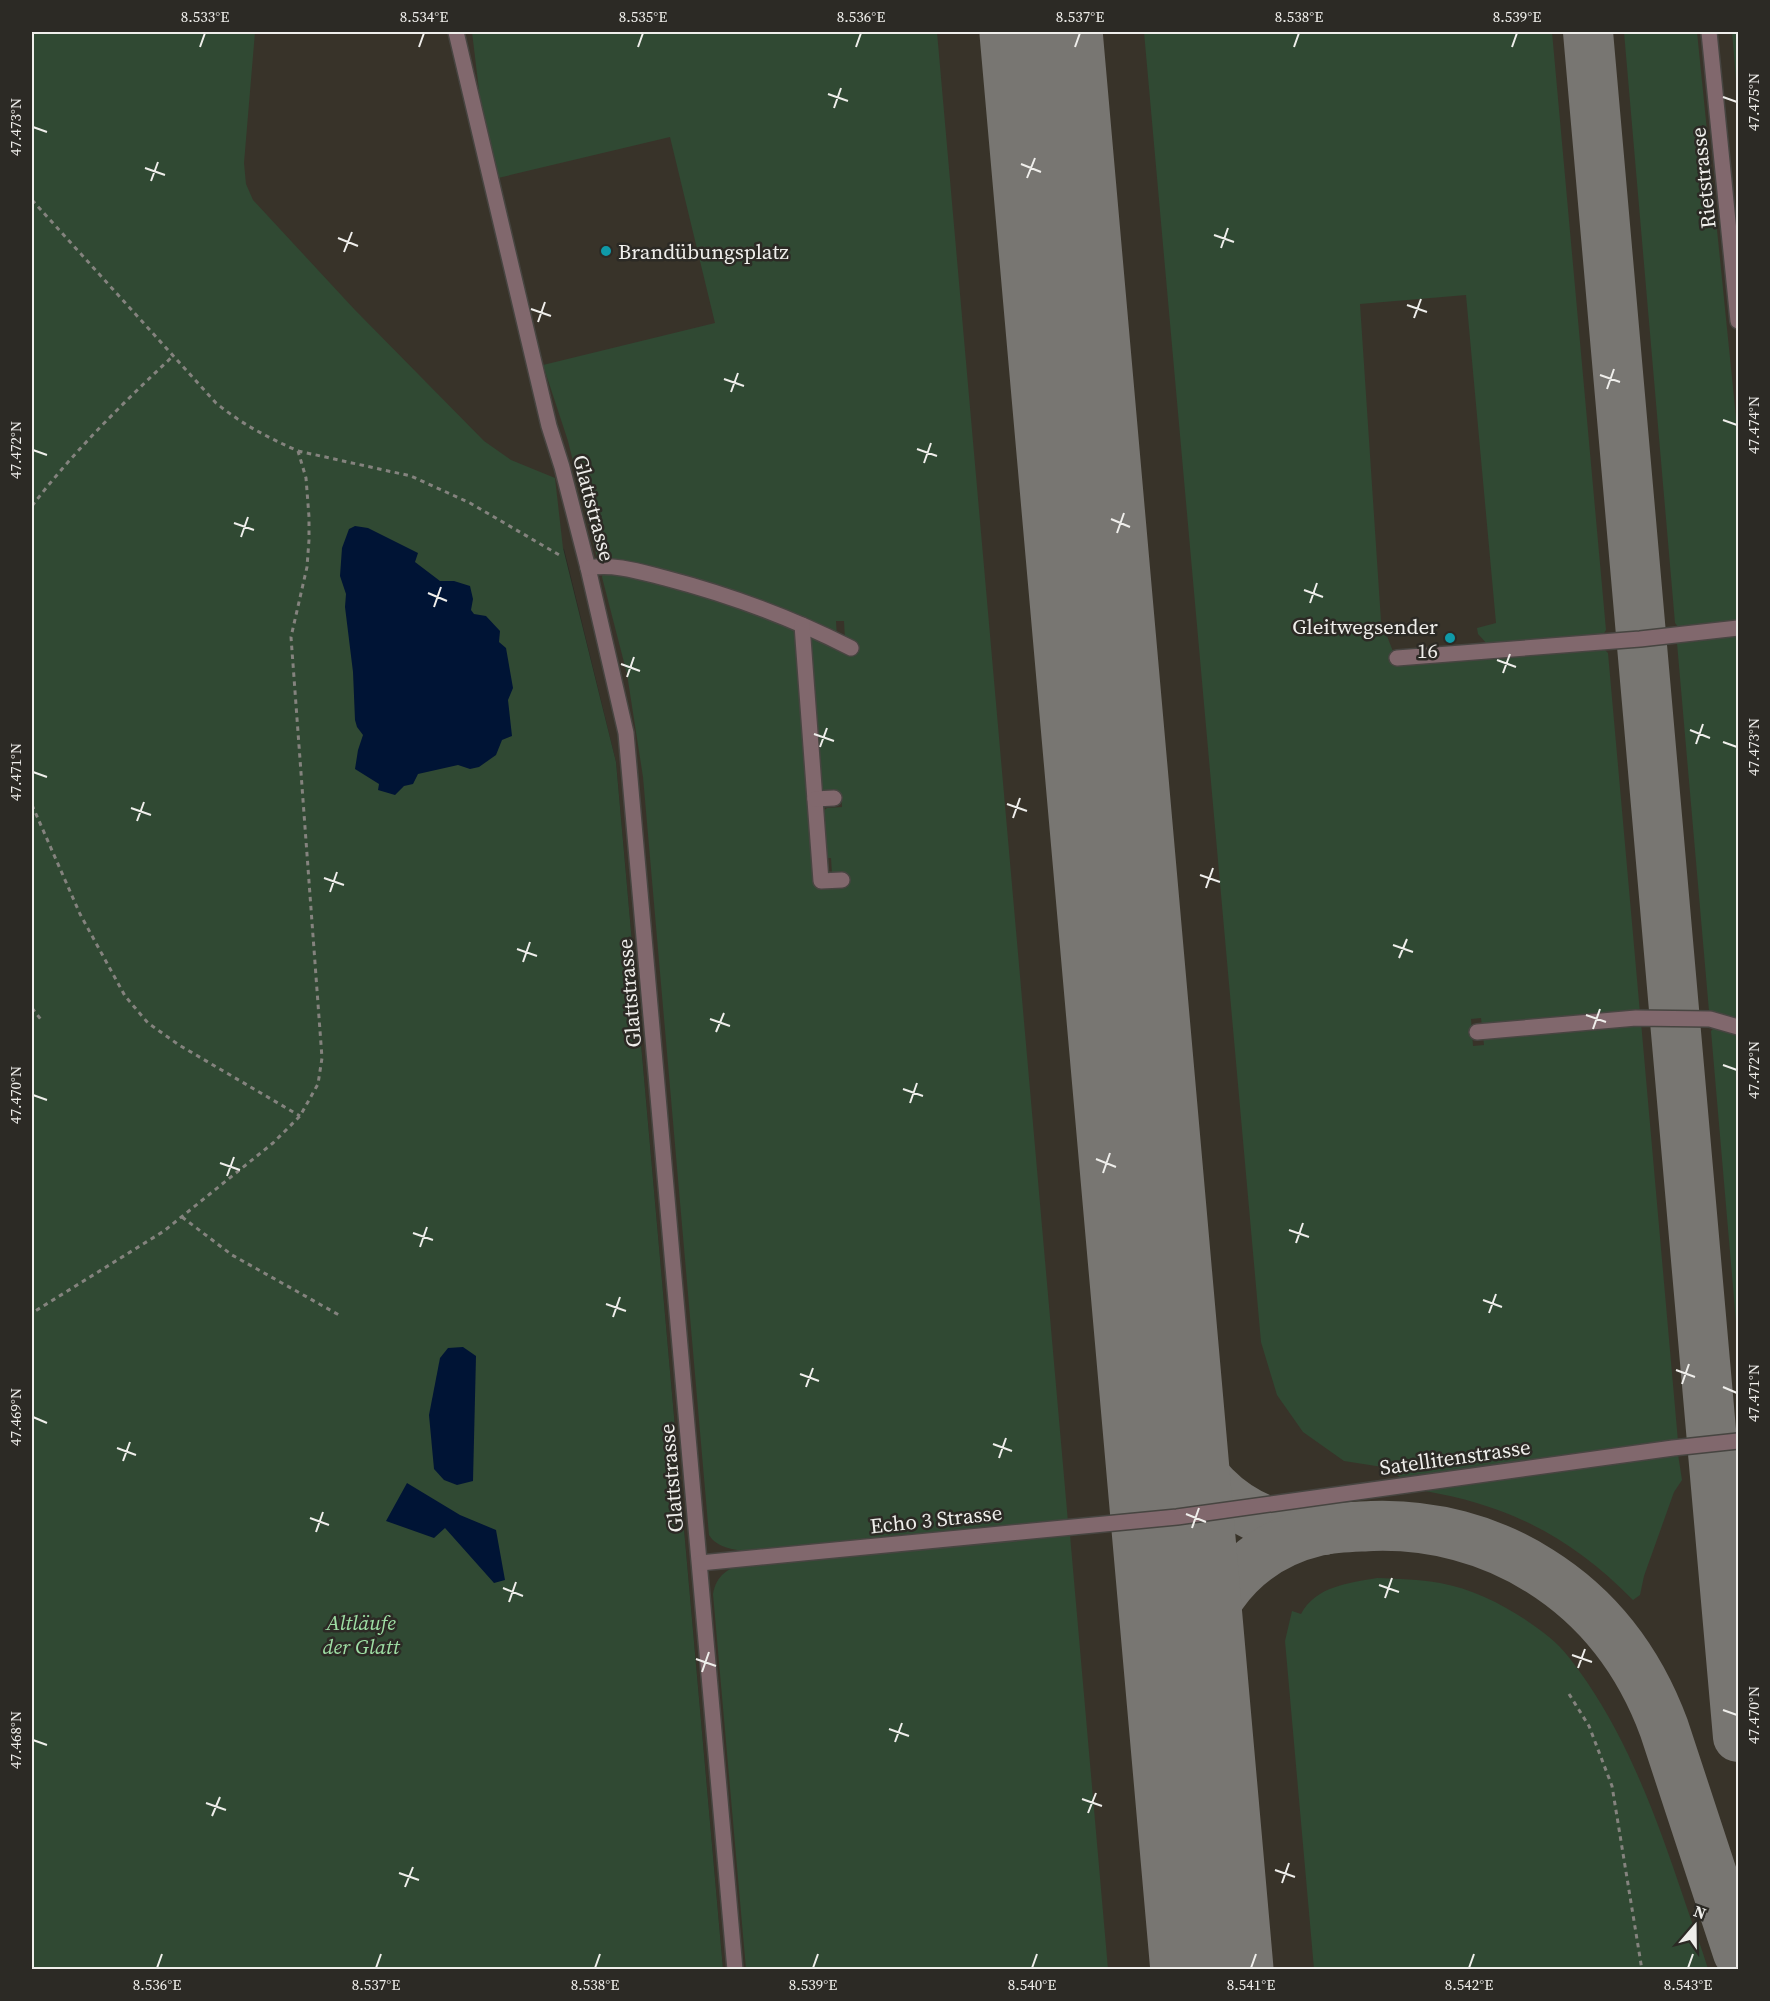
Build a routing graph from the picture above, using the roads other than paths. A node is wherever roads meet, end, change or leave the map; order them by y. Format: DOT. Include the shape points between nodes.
graph roads {
  1 [pos="456,32"];
  2 [pos="1709,32"];
  3 [pos="1738,321"];
  4 [pos="588,568"];
  5 [pos="802,625"];
  6 [pos="841,625"];
  7 [pos="1738,628"];
  8 [pos="1397,658"];
  9 [pos="834,798"];
  10 [pos="815,799"];
  11 [pos="842,880"];
  12 [pos="1738,1027"];
  13 [pos="1477,1032"];
  14 [pos="1738,1441"];
  15 [pos="1177,1517"];
  16 [pos="700,1563"];
  17 [pos="735,1970"];
  1 -- 4 [label="lane, Glattstrasse" via="549,426"];
  2 -- 3 [label="lane, Rietstrasse"];
  4 -- 5 [label="lane" via="612,566 666,579 736,599"];
  4 -- 16 [label="lane, Glattstrasse" via="627,743"];
  5 -- 6 [label="lane" via="846,645"];
  5 -- 10 [label="lane"];
  7 -- 8 [label="lane"];
  9 -- 10 [label="lane"];
  10 -- 11 [label="lane" via="821,881"];
  12 -- 13 [label="lane" via="1710,1018 1636,1018"];
  14 -- 15 [label="lane, Satellitenstrasse"];
  15 -- 16 [label="lane, Echo 3 Strasse"];
  16 -- 17 [label="lane, Glattstrasse"];
}
